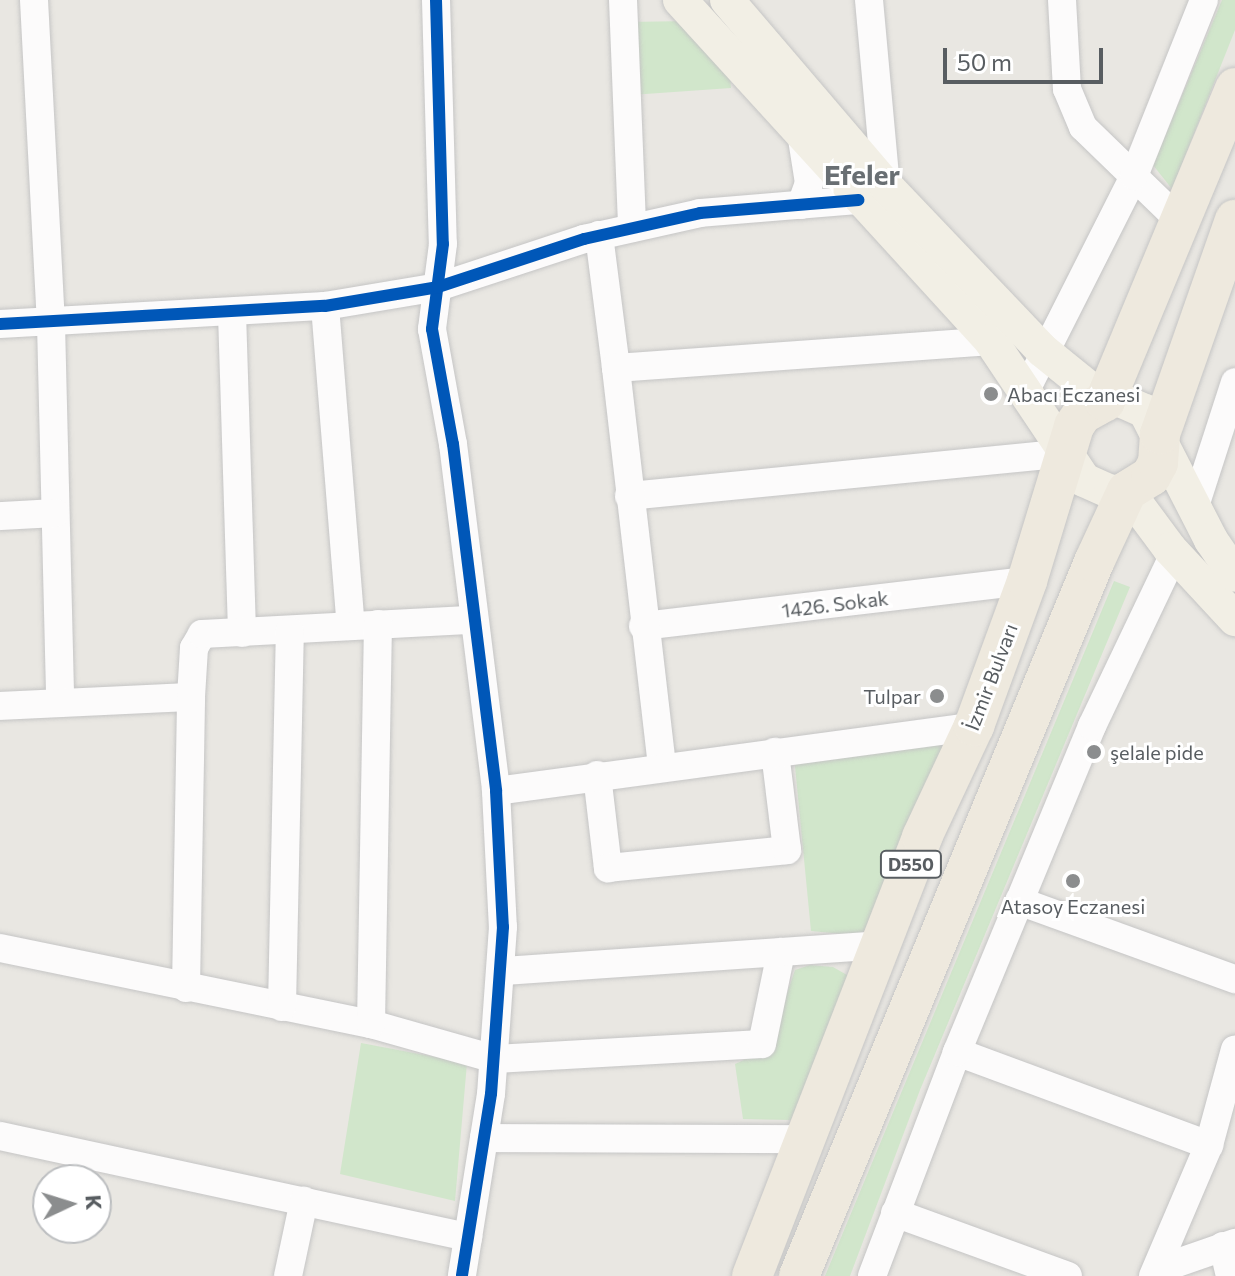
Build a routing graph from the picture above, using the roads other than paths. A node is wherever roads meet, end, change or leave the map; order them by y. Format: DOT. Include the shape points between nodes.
graph roads {
  1 [pos="34,0"];
  2 [pos="436,0"];
  3 [pos="623,0"];
  4 [pos="680,0"];
  5 [pos="727,0"];
  6 [pos="869,0"];
  7 [pos="1062,0"];
  8 [pos="1204,0"];
  9 [pos="1235,88"];
  10 [pos="802,139"];
  11 [pos="1134,176"];
  12 [pos="872,193"];
  13 [pos="801,205"];
  14 [pos="1180,221"];
  15 [pos="1234,226"];
  16 [pos="632,228"];
  17 [pos="599,235"];
  18 [pos="438,287"];
  19 [pos="325,306"];
  20 [pos="232,313"];
  21 [pos="0,324"];
  22 [pos="51,324"];
  23 [pos="991,341"];
  24 [pos="1042,350"];
  25 [pos="616,368"];
  26 [pos="1235,382"];
  27 [pos="1026,390"];
  28 [pos="1105,401"];
  29 [pos="1160,434"];
  30 [pos="1069,453"];
  31 [pos="1127,491"];
  32 [pos="629,496"];
  33 [pos="1195,506"];
  34 [pos="55,513"];
  35 [pos="0,516"];
  36 [pos="1174,554"];
  37 [pos="1235,575"];
  38 [pos="1027,581"];
  39 [pos="1235,619"];
  40 [pos="473,620"];
  41 [pos="364,625"];
  42 [pos="643,626"];
  43 [pos="290,631"];
  44 [pos="242,633"];
  45 [pos="191,697"];
  46 [pos="60,703"];
  47 [pos="0,706"];
  48 [pos="974,726"];
  49 [pos="775,752"];
  50 [pos="662,766"];
  51 [pos="597,775"];
  52 [pos="496,791"];
  53 [pos="1019,901"];
  54 [pos="880,945"];
  55 [pos="781,952"];
  56 [pos="1,953"];
  57 [pos="503,971"];
  58 [pos="1235,979"];
  59 [pos="186,988"];
  60 [pos="282,1007"];
  61 [pos="371,1024"];
  62 [pos="1235,1049"];
  63 [pos="957,1052"];
  64 [pos="495,1059"];
  65 [pos="0,1136"];
  66 [pos="484,1138"];
  67 [pos="808,1139"];
  68 [pos="1209,1145"];
  69 [pos="304,1201"];
  70 [pos="895,1213"];
  71 [pos="1179,1225"];
  72 [pos="468,1237"];
  73 [pos="1229,1244"];
  74 [pos="1155,1273"];
  75 [pos="288,1276"];
  76 [pos="462,1276"];
  77 [pos="752,1276"];
  78 [pos="799,1276"];
  79 [pos="872,1276"];
  80 [pos="1068,1276"];
  81 [pos="1230,1276"];
  1 -- 22 [label="street"];
  2 -- 18 [label="street" via="443,244"];
  3 -- 16 [label="street"];
  4 -- 10 [label="main road"];
  5 -- 12 [label="main road"];
  6 -- 12 [label="street"];
  7 -- 11 [label="street" via="1067,89 1083,127"];
  8 -- 11 [label="street"];
  9 -- 14 [label="highway, İzmir Bulvarı / D550"];
  10 -- 12 [label="main road"];
  10 -- 13 [label="street" via="809,183"];
  11 -- 14 [label="street"];
  11 -- 24 [label="street"];
  12 -- 13 [label="street"];
  12 -- 23 [label="main road"];
  12 -- 24 [label="main road"];
  13 -- 16 [label="street" via="700,213"];
  14 -- 28 [label="highway, İzmir Bulvarı / D550"];
  15 -- 29 [label="highway, D550"];
  16 -- 17 [label="street"];
  17 -- 18 [label="street"];
  17 -- 25 [label="street"];
  18 -- 19 [label="street"];
  18 -- 40 [label="street" via="432,329 453,444"];
  19 -- 20 [label="street"];
  19 -- 41 [label="street"];
  20 -- 22 [label="street"];
  20 -- 44 [label="street"];
  21 -- 22 [label="street"];
  22 -- 34 [label="street"];
  23 -- 25 [label="street"];
  23 -- 27 [label="main road"];
  24 -- 27 [label="street"];
  24 -- 28 [label="main road"];
  25 -- 32 [label="street"];
  26 -- 33 [label="street"];
  27 -- 30 [label="main road"];
  28 -- 29 [label="main road" via="1133,403 1154,421"];
  28 -- 30 [label="highway, İzmir Bulvarı / D550" via="1082,414"];
  29 -- 31 [label="highway, D550" via="1158,463 1151,476"];
  29 -- 33 [label="main road"];
  30 -- 31 [label="main road" via="1084,480 1111,492"];
  30 -- 32 [label="street"];
  30 -- 38 [label="highway, İzmir Bulvarı / D550"];
  31 -- 36 [label="main road"];
  31 -- 78 [label="highway, D550" via="1018,737"];
  32 -- 42 [label="street"];
  33 -- 37 [label="main road"];
  34 -- 35 [label="street"];
  34 -- 46 [label="street"];
  36 -- 39 [label="main road"];
  36 -- 53 [label="street" via="1092,726"];
  38 -- 42 [label="street, 1426. Sokak"];
  38 -- 48 [label="highway, İzmir Bulvarı / D550"];
  40 -- 41 [label="street"];
  40 -- 52 [label="street"];
  41 -- 43 [label="street"];
  41 -- 61 [label="street"];
  42 -- 50 [label="street"];
  43 -- 44 [label="street"];
  43 -- 60 [label="street"];
  44 -- 45 [label="street" via="202,634 194,648"];
  45 -- 46 [label="street"];
  45 -- 59 [label="street"];
  46 -- 47 [label="street"];
  48 -- 49 [label="street"];
  48 -- 54 [label="highway, İzmir Bulvarı / D550" via="922,837"];
  49 -- 50 [label="street"];
  49 -- 51 [label="street" via="787,850 608,868"];
  50 -- 51 [label="street"];
  51 -- 52 [label="street"];
  52 -- 57 [label="street"];
  53 -- 58 [label="street"];
  53 -- 63 [label="street"];
  54 -- 55 [label="street"];
  54 -- 67 [label="highway, İzmir Bulvarı / D550"];
  55 -- 57 [label="street"];
  55 -- 64 [label="street" via="762,1044"];
  56 -- 59 [label="street"];
  57 -- 64 [label="street"];
  59 -- 60 [label="street"];
  60 -- 61 [label="street"];
  61 -- 64 [label="street"];
  62 -- 68 [label="street"];
  63 -- 68 [label="street"];
  63 -- 70 [label="street"];
  64 -- 66 [label="street"];
  65 -- 69 [label="street"];
  66 -- 67 [label="street"];
  66 -- 72 [label="street"];
  67 -- 77 [label="highway, İzmir Bulvarı / D550"];
  68 -- 71 [label="street"];
  69 -- 72 [label="street"];
  69 -- 75 [label="street"];
  70 -- 79 [label="street"];
  70 -- 80 [label="street"];
  71 -- 73 [label="street"];
  71 -- 74 [label="street"];
  72 -- 76 [label="street"];
  73 -- 74 [label="street"];
  73 -- 81 [label="street"];
}
